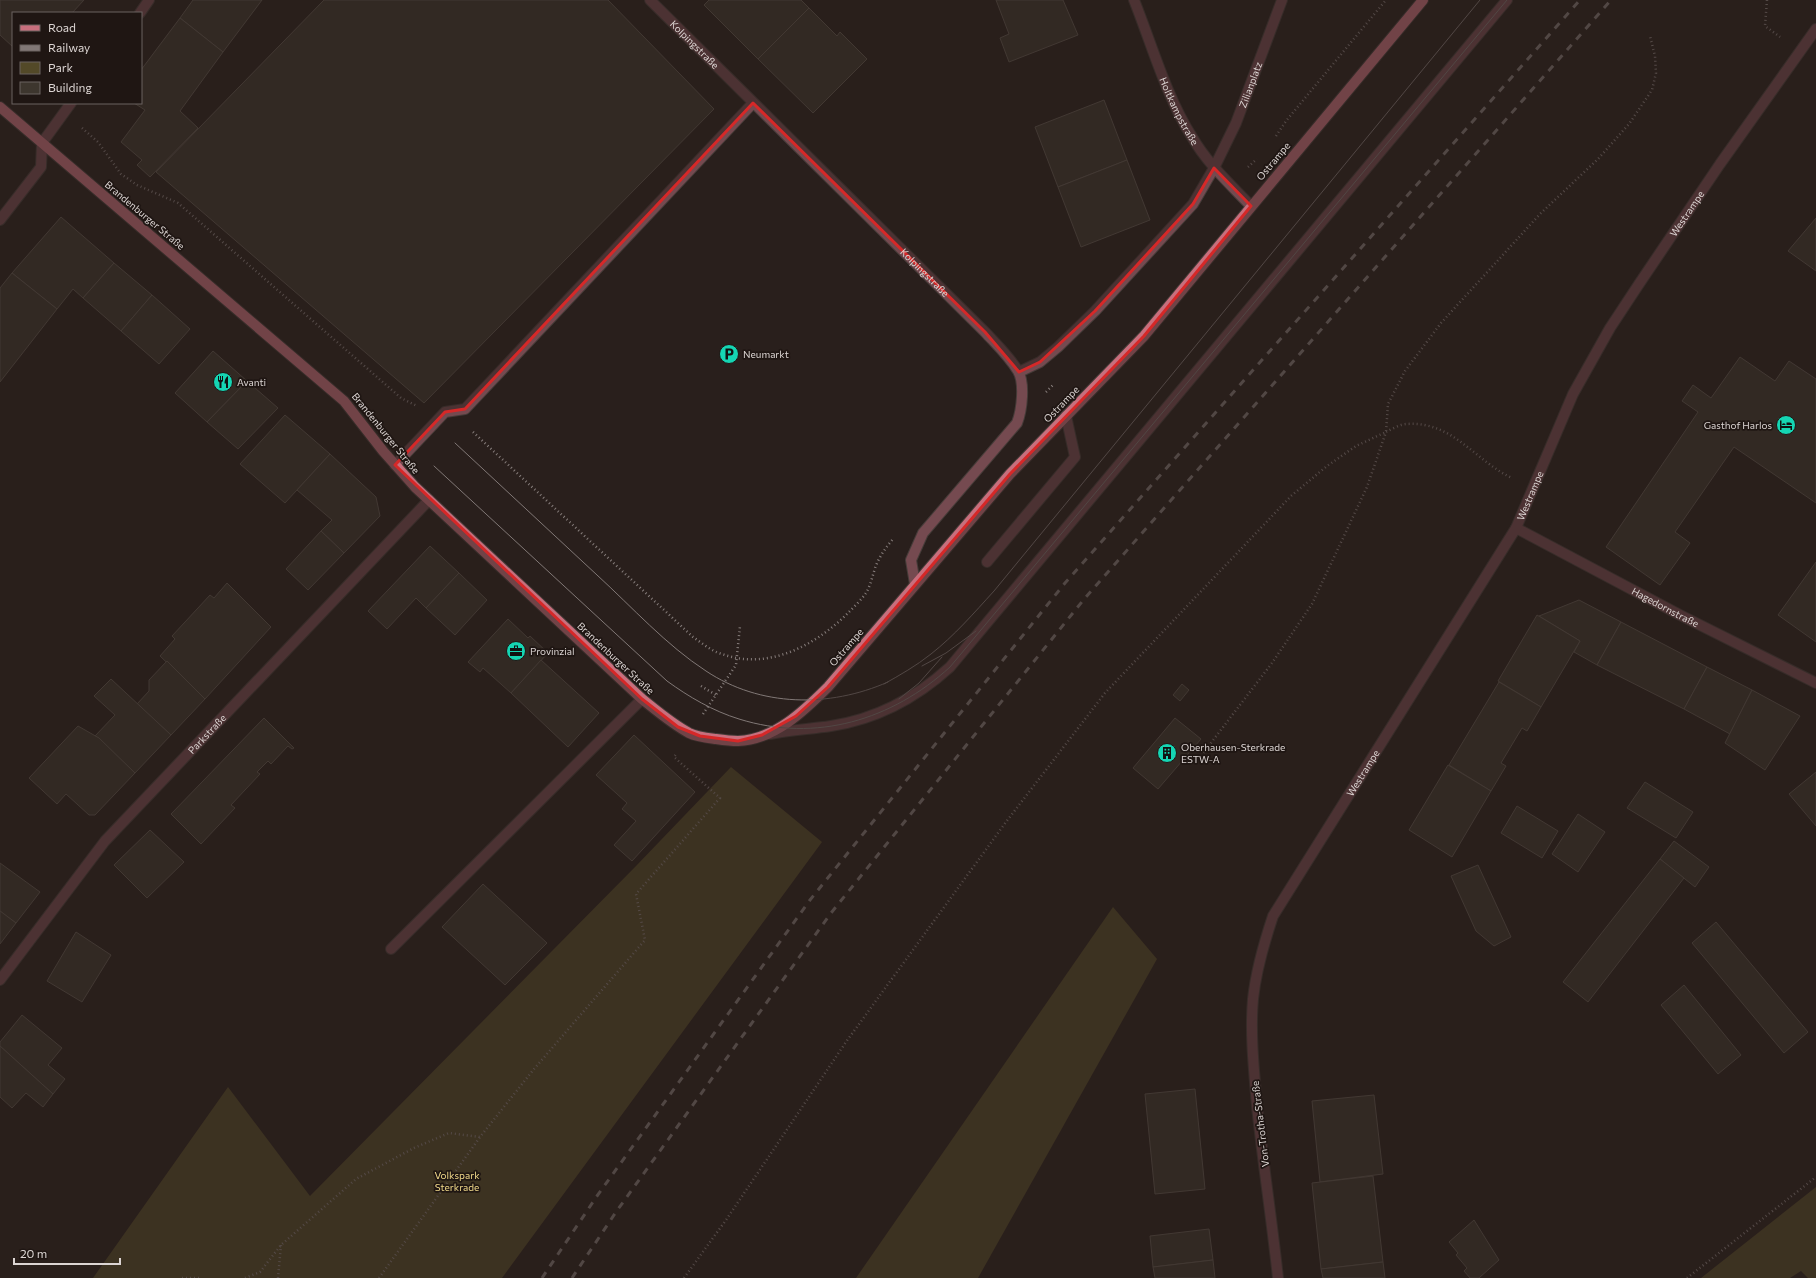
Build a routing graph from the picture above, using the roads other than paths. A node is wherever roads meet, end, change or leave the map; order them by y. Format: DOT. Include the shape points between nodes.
graph roads {
  1 [pos="149,0"];
  2 [pos="650,0"];
  3 [pos="1134,0"];
  4 [pos="1282,0"];
  5 [pos="1423,0"];
  6 [pos="1508,0"];
  7 [pos="141,12"];
  8 [pos="1816,29"];
  9 [pos="753,103"];
  10 [pos="71,104"];
  11 [pos="0,107"];
  12 [pos="42,142"];
  13 [pos="1214,168"];
  14 [pos="1251,206"];
  15 [pos="0,220"];
  16 [pos="1019,372"];
  17 [pos="1066,416"];
  18 [pos="395,465"];
  19 [pos="428,500"];
  20 [pos="1516,528"];
  21 [pos="987,562"];
  22 [pos="915,584"];
  23 [pos="1816,683"];
  24 [pos="642,699"];
  25 [pos="762,735"];
  26 [pos="391,949"];
  27 [pos="1258,970"];
  28 [pos="0,980"];
  29 [pos="1278,1278"];
  1 -- 7 [label="street"];
  2 -- 9 [label="street, Kolpingstraße"];
  3 -- 13 [label="street, Holtkampstraße" via="1180,118"];
  4 -- 13 [label="street, Zilianplatz" via="1236,123"];
  5 -- 14 [label="main road, Ostrampe"];
  6 -- 25 [label="street" via="950,667 919,693 902,703 856,721"];
  8 -- 20 [label="street, Westrampe" via="1720,164 1610,328 1574,394"];
  9 -- 16 [label="street, Kolpingstraße" via="985,332"];
  9 -- 18 [label="street" via="465,409 445,412"];
  10 -- 12 [label="street"];
  11 -- 12 [label="main road, Brandenburger Straße"];
  12 -- 15 [label="street" via="41,167"];
  12 -- 18 [label="main road, Brandenburger Straße" via="344,401"];
  13 -- 14 [label="street, Holtkampstraße"];
  13 -- 16 [label="street" via="1193,204 1095,311 1040,362"];
  14 -- 17 [label="main road, Ostrampe" via="1144,336"];
  16 -- 22 [label="street, Kolpingstraße" via="1022,403 1017,423 923,533 911,560"];
  17 -- 21 [label="street" via="1075,457"];
  17 -- 22 [label="main road, Ostrampe" via="1010,474"];
  18 -- 19 [label="main road, Brandenburger Straße"];
  19 -- 24 [label="main road, Brandenburger Straße"];
  19 -- 28 [label="street, Parkstraße" via="105,841"];
  20 -- 23 [label="street, Hagedornstraße" via="1680,615"];
  20 -- 27 [label="street, Westrampe" via="1273,916 1262,947"];
  22 -- 25 [label="main road, Ostrampe" via="814,701 779,728"];
  24 -- 25 [label="main road, Brandenburger Straße" via="691,734 738,741"];
  24 -- 26 [label="street"];
  27 -- 29 [label="street, Von-Trotha-Straße" via="1253,998 1254,1074"];
}
